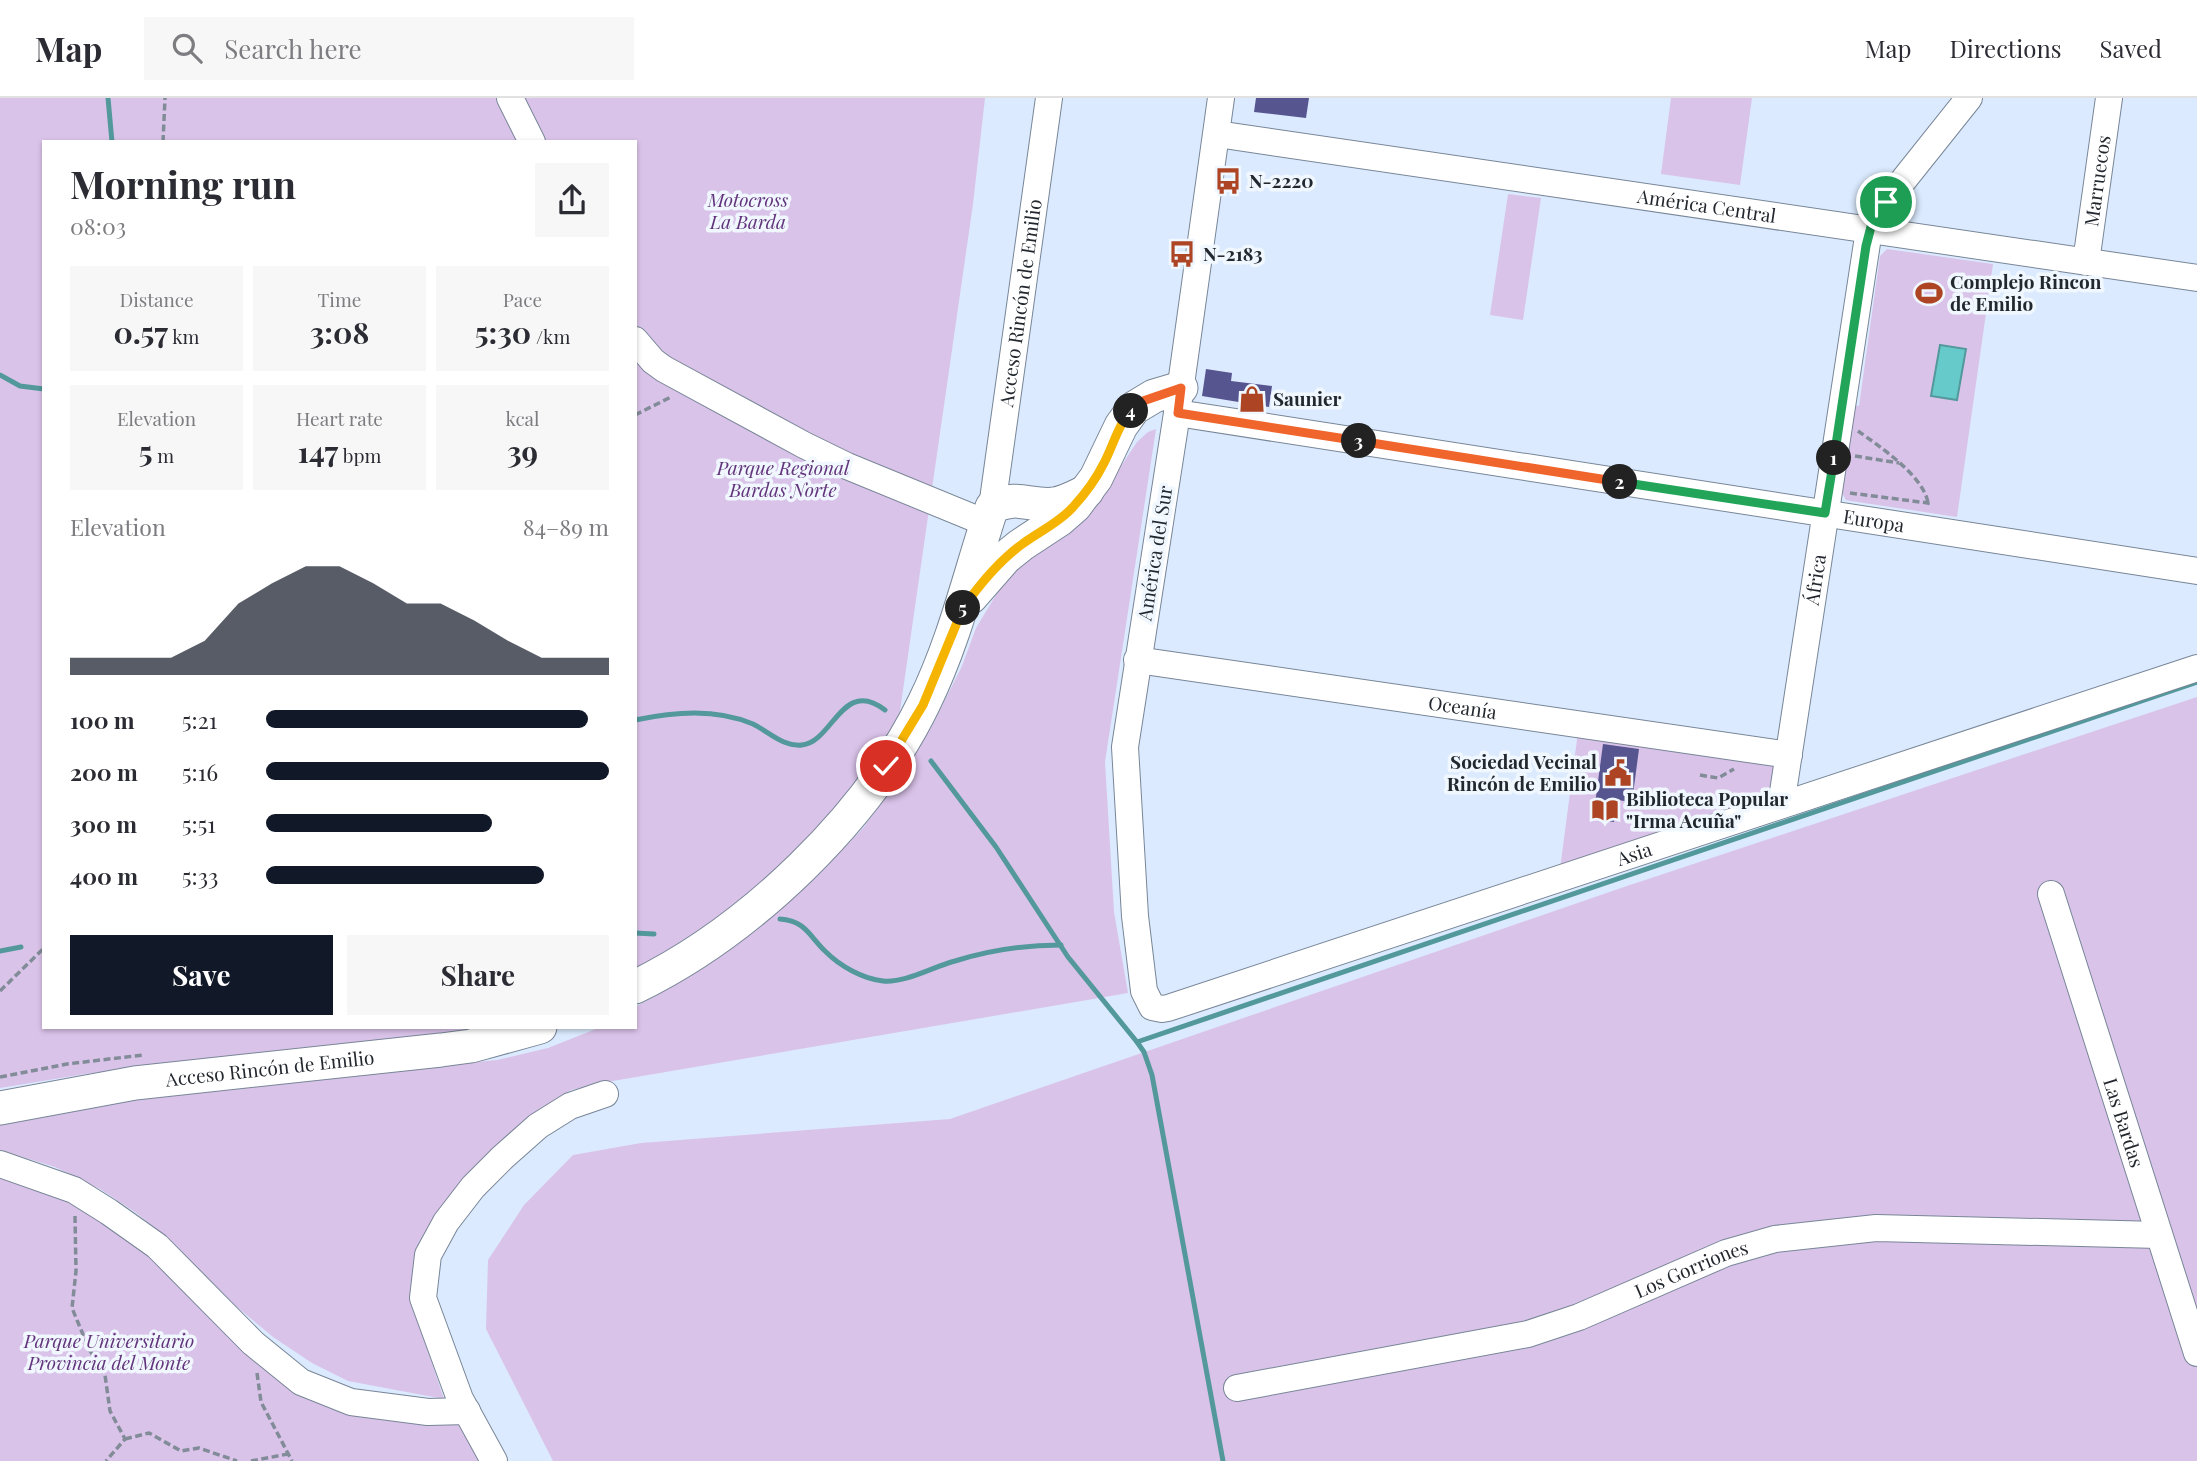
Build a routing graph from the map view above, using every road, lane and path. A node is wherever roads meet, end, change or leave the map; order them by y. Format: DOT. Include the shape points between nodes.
graph roads {
  1 [pos="165,98"];
  2 [pos="510,98"];
  3 [pos="1049,98"];
  4 [pos="1221,98"];
  5 [pos="1969,98"];
  6 [pos="2109,98"];
  7 [pos="1217,134"];
  8 [pos="163,140"];
  9 [pos="531,140"];
  10 [pos="1869,230"];
  11 [pos="2086,262"];
  12 [pos="2197,278"];
  13 [pos="637,342"];
  14 [pos="695,386"];
  15 [pos="1179,401"];
  16 [pos="637,414"];
  17 [pos="1854,428"];
  18 [pos="1850,455"];
  19 [pos="1901,463"];
  20 [pos="1846,488"];
  21 [pos="1087,491"];
  22 [pos="1928,503"];
  23 [pos="1937,509"];
  24 [pos="1825,513"];
  25 [pos="989,515"];
  26 [pos="2197,571"];
  27 [pos="961,611"];
  28 [pos="1138,660"];
  29 [pos="2197,668"];
  30 [pos="1789,755"];
  31 [pos="1740,766"];
  32 [pos="1700,775"];
  33 [pos="1781,805"];
  34 [pos="2051,894"];
  35 [pos="42,950"];
  36 [pos="637,985"];
  37 [pos="0,991"];
  38 [pos="1152,1007"];
  39 [pos="532,1029"];
  40 [pos="606,1094"];
  41 [pos="0,1108"];
  42 [pos="0,1164"];
  43 [pos="74,1190"];
  44 [pos="2159,1235"];
  45 [pos="253,1343"];
  46 [pos="2197,1353"];
  47 [pos="1237,1388"];
  48 [pos="467,1411"];
  49 [pos="125,1439"];
  50 [pos="288,1454"];
  51 [pos="106,1461"];
  52 [pos="237,1461"];
  53 [pos="251,1461"];
  54 [pos="292,1461"];
  55 [pos="494,1461"];
  1 -- 8 [label="path"];
  2 -- 9 [label="street"];
  3 -- 25 [label="street, Acceso Rincón de Emilio"];
  4 -- 7 [label="street, América del Sur"];
  5 -- 10 [label="street"];
  6 -- 11 [label="street, Marruecos"];
  7 -- 10 [label="street, América Central"];
  7 -- 15 [label="street, América del Sur"];
  10 -- 11 [label="street, América Central"];
  10 -- 24 [label="street, África"];
  11 -- 12 [label="street, América Central"];
  13 -- 14 [label="street" via="653,361"];
  14 -- 16 [label="path"];
  14 -- 25 [label="street" via="848,466"];
  15 -- 21 [label="main road, Acceso Rincón de Emilio" via="1154,396 1134,408"];
  15 -- 24 [label="street, Europa"];
  15 -- 28 [label="street, América del Sur"];
  17 -- 19 [label="path"];
  18 -- 19 [label="path"];
  19 -- 22 [label="path"];
  20 -- 22 [label="path" via="1849,493"];
  21 -- 25 [label="main road" via="1056,504 1011,500"];
  21 -- 27 [label="main road, Acceso Rincón de Emilio" via="1067,514 1006,557"];
  22 -- 23 [label="path" via="1927,508"];
  24 -- 26 [label="street, Europa"];
  24 -- 30 [label="street, África"];
  25 -- 27 [label="main road, Acceso Rincón de Emilio"];
  27 -- 36 [label="main road, Acceso Rincón de Emilio" via="923,705 844,822 794,874 738,922"];
  28 -- 30 [label="street, Oceanía"];
  28 -- 38 [label="street, América del Sur" via="1125,765 1135,916 1144,991"];
  29 -- 33 [label="street, Asia"];
  30 -- 33 [label="street, África"];
  31 -- 32 [label="path" via="1718,778"];
  33 -- 38 [label="street, Asia" via="1168,1008"];
  34 -- 44 [label="street, Las Bardas"];
  35 -- 37 [label="path"];
  39 -- 41 [label="main road, Acceso Rincón de Emilio" via="440,1050 135,1083"];
  40 -- 48 [label="street" via="570,1106 503,1157 446,1222 428,1255 423,1298"];
  42 -- 43 [label="street"];
  43 -- 45 [label="street" via="156,1247"];
  43 -- 49 [label="path" via="72,1308 105,1375 110,1411"];
  44 -- 46 [label="street, Las Bardas"];
  44 -- 47 [label="street, Los Gorriones" via="1876,1228 1775,1239 1726,1253 1579,1318 1528,1334"];
  45 -- 48 [label="street" via="301,1382 351,1402 428,1412"];
  45 -- 50 [label="path" via="261,1402"];
  48 -- 55 [label="street"];
  49 -- 51 [label="path"];
  49 -- 52 [label="path" via="149,1433 181,1451 199,1448"];
  50 -- 53 [label="path"];
  50 -- 54 [label="path"];
}
